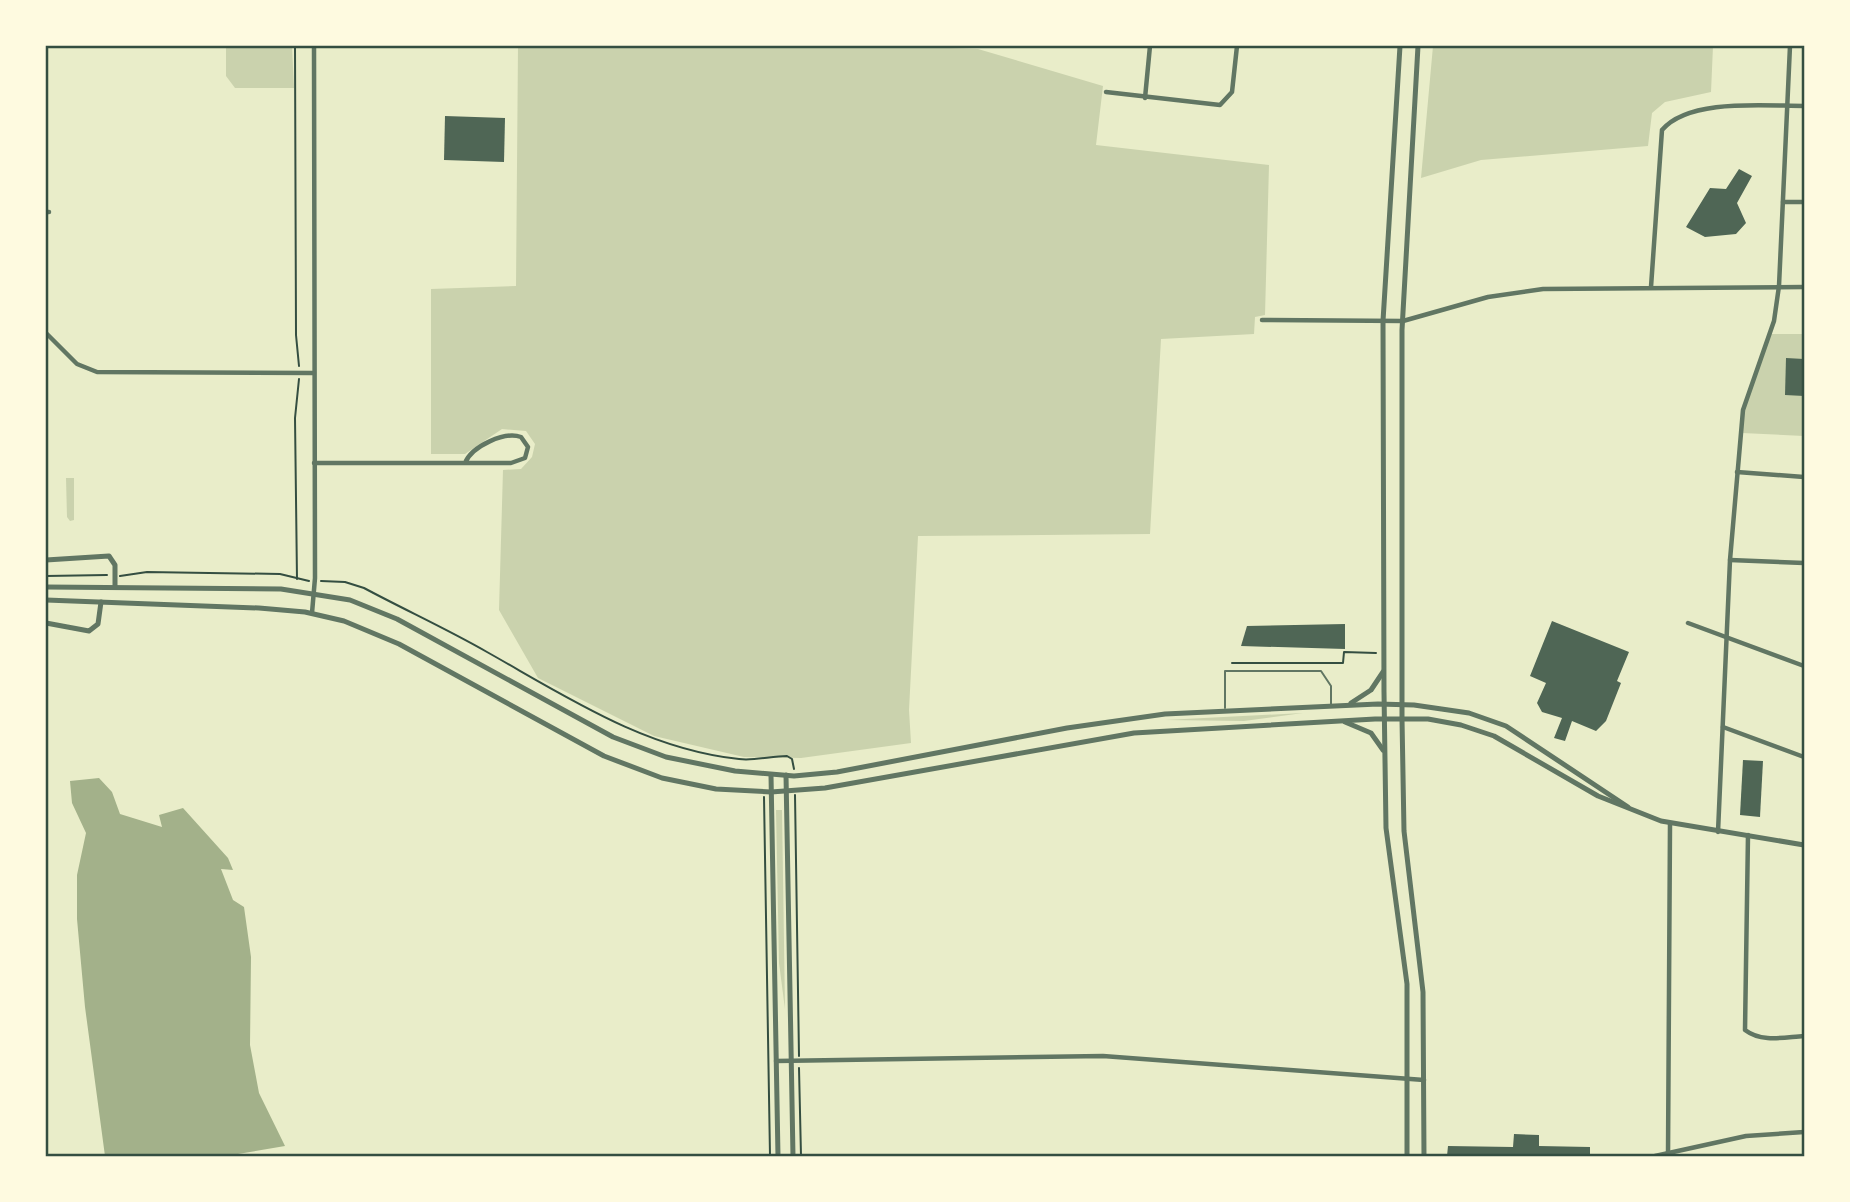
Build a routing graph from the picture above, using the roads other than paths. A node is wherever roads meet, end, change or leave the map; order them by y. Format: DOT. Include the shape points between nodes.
graph roads {
  1 [pos="314,46"];
  2 [pos="1150,46"];
  3 [pos="1237,46"];
  4 [pos="1400,46"];
  5 [pos="1418,46"];
  6 [pos="1790,46"];
  7 [pos="1106,92"];
  8 [pos="1145,98"];
  9 [pos="1789,106"];
  10 [pos="1804,106"];
  11 [pos="1783,202"];
  12 [pos="1804,202"];
  13 [pos="1779,286"];
  14 [pos="1804,287"];
  15 [pos="1651,288"];
  16 [pos="1262,320"];
  17 [pos="1383,321"];
  18 [pos="1403,321"];
  19 [pos="46,332"];
  20 [pos="314,373"];
  21 [pos="314,463"];
  22 [pos="465,463"];
  23 [pos="1737,472"];
  24 [pos="1804,477"];
  25 [pos="46,560"];
  26 [pos="1730,560"];
  27 [pos="1804,563"];
  28 [pos="46,586"];
  29 [pos="115,587"];
  30 [pos="314,593"];
  31 [pos="46,600"];
  32 [pos="101,602"];
  33 [pos="312,613"];
  34 [pos="46,623"];
  35 [pos="1688,623"];
  36 [pos="1727,638"];
  37 [pos="1804,666"];
  38 [pos="1384,670"];
  39 [pos="1384,704"];
  40 [pos="1348,705"];
  41 [pos="1402,705"];
  42 [pos="1331,706"];
  43 [pos="1225,710"];
  44 [pos="1384,719"];
  45 [pos="1402,719"];
  46 [pos="1342,721"];
  47 [pos="1723,727"];
  48 [pos="1384,753"];
  49 [pos="1804,757"];
  50 [pos="771,775"];
  51 [pos="786,775"];
  52 [pos="771,792"];
  53 [pos="786,792"];
  54 [pos="1637,812"];
  55 [pos="1670,824"];
  56 [pos="1718,832"];
  57 [pos="1748,835"];
  58 [pos="1804,845"];
  59 [pos="1804,1036"];
  60 [pos="776,1061"];
  61 [pos="791,1061"];
  62 [pos="1407,1079"];
  63 [pos="1424,1080"];
  64 [pos="1804,1132"];
  65 [pos="1668,1155"];
  66 [pos="778,1157"];
  67 [pos="793,1157"];
  68 [pos="1407,1157"];
  69 [pos="1424,1157"];
  70 [pos="1656,1157"];
  1 -- 20 [label="street"];
  2 -- 8 [label="street"];
  3 -- 8 [label="street" via="1232,92 1220,105"];
  4 -- 17 [label="street"];
  5 -- 18 [label="street"];
  6 -- 9 [label="street"];
  7 -- 8 [label="street"];
  9 -- 10 [label="street"];
  9 -- 11 [label="street"];
  9 -- 15 [label="street" via="1720,107 1683,115 1662,130"];
  11 -- 12 [label="street"];
  11 -- 13 [label="street"];
  13 -- 14 [label="street"];
  13 -- 15 [label="street"];
  13 -- 23 [label="street" via="1774,321 1743,410"];
  15 -- 18 [label="street" via="1518,291"];
  16 -- 17 [label="street"];
  17 -- 18 [label="street"];
  17 -- 38 [label="street"];
  18 -- 41 [label="street"];
  19 -- 20 [label="street" via="77,364 97,372"];
  20 -- 21 [label="street"];
  21 -- 22 [label="street"];
  21 -- 30 [label="street"];
  22 -- 22 [label="street" via="516,463 525,458 528,447 521,437 507,435 474,451"];
  23 -- 24 [label="street"];
  23 -- 26 [label="street"];
  25 -- 29 [label="street" via="107,555 115,565"];
  26 -- 27 [label="street"];
  26 -- 36 [label="street"];
  28 -- 29 [label="street"];
  29 -- 30 [label="street"];
  30 -- 33 [label="street"];
  30 -- 50 [label="street" via="387,614 635,746 690,763"];
  31 -- 32 [label="street"];
  32 -- 33 [label="street"];
  32 -- 34 [label="street" via="98,624 89,631"];
  33 -- 52 [label="street" via="380,634 583,746 629,766 707,788"];
  35 -- 36 [label="street"];
  36 -- 37 [label="street"];
  36 -- 47 [label="street"];
  38 -- 39 [label="street"];
  38 -- 40 [label="street" via="1371,690"];
  39 -- 40 [label="street"];
  39 -- 41 [label="street"];
  39 -- 44 [label="street"];
  40 -- 42 [label="street"];
  41 -- 45 [label="street"];
  41 -- 54 [label="street" via="1450,709 1502,724"];
  42 -- 43 [label="street"];
  42 -- 43 [label="lane" via="1331,685 1321,671 1225,671"];
  43 -- 51 [label="street" via="1096,723 859,768"];
  44 -- 45 [label="street"];
  44 -- 46 [label="street"];
  44 -- 48 [label="street"];
  45 -- 54 [label="street" via="1444,721 1487,733 1598,796"];
  45 -- 63 [label="street" via="1404,823 1422,969"];
  46 -- 48 [label="street" via="1371,733"];
  46 -- 53 [label="street" via="1128,733 859,783"];
  47 -- 49 [label="street"];
  47 -- 56 [label="street"];
  48 -- 62 [label="street" via="1387,840 1406,976"];
  50 -- 51 [label="street"];
  50 -- 52 [label="street"];
  51 -- 53 [label="street"];
  52 -- 53 [label="street"];
  52 -- 60 [label="street"];
  53 -- 61 [label="street"];
  54 -- 55 [label="street"];
  55 -- 56 [label="street"];
  55 -- 65 [label="street"];
  56 -- 57 [label="street"];
  57 -- 58 [label="street"];
  57 -- 59 [label="street" via="1745,1030 1754,1037"];
  60 -- 61 [label="street"];
  60 -- 66 [label="street"];
  61 -- 62 [label="street" via="1103,1056"];
  61 -- 67 [label="street"];
  62 -- 63 [label="street"];
  62 -- 68 [label="street"];
  63 -- 69 [label="street"];
  64 -- 65 [label="street" via="1746,1136"];
  65 -- 70 [label="street"];
}
